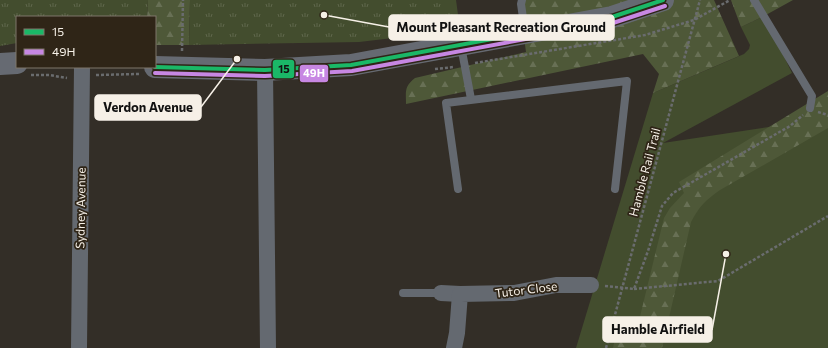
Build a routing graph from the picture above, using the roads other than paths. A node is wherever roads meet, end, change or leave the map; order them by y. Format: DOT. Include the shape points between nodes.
graph roads {
  1 [pos="663,0"];
  2 [pos="754,0"];
  3 [pos="520,1"];
  4 [pos="525,33"];
  5 [pos="461,45"];
  6 [pos="0,64"];
  7 [pos="16,67"];
  8 [pos="156,67"];
  9 [pos="82,68"];
  10 [pos="265,70"];
  11 [pos="471,99"];
  12 [pos="810,108"];
  13 [pos="458,189"];
  14 [pos="615,189"];
  15 [pos="591,285"];
  16 [pos="403,293"];
  17 [pos="441,294"];
  18 [pos="460,294"];
  19 [pos="79,348"];
  20 [pos="268,348"];
  21 [pos="454,348"];
  1 -- 4 [label="main road" via="612,17"];
  2 -- 12 [label="lane" via="812,96"];
  3 -- 4 [label="lane"];
  4 -- 5 [label="main road"];
  5 -- 10 [label="main road" via="351,65"];
  5 -- 11 [label="lane"];
  6 -- 7 [label="main road"];
  8 -- 10 [label="main road"];
  9 -- 19 [label="street, Sydney Avenue"];
  10 -- 20 [label="street"];
  11 -- 13 [label="lane" via="446,103"];
  11 -- 14 [label="lane" via="627,81"];
  15 -- 18 [label="street, Tutor Close" via="556,285 514,293"];
  16 -- 17 [label="lane"];
  17 -- 18 [label="street, Tutor Close"];
  18 -- 21 [label="street"];
}
